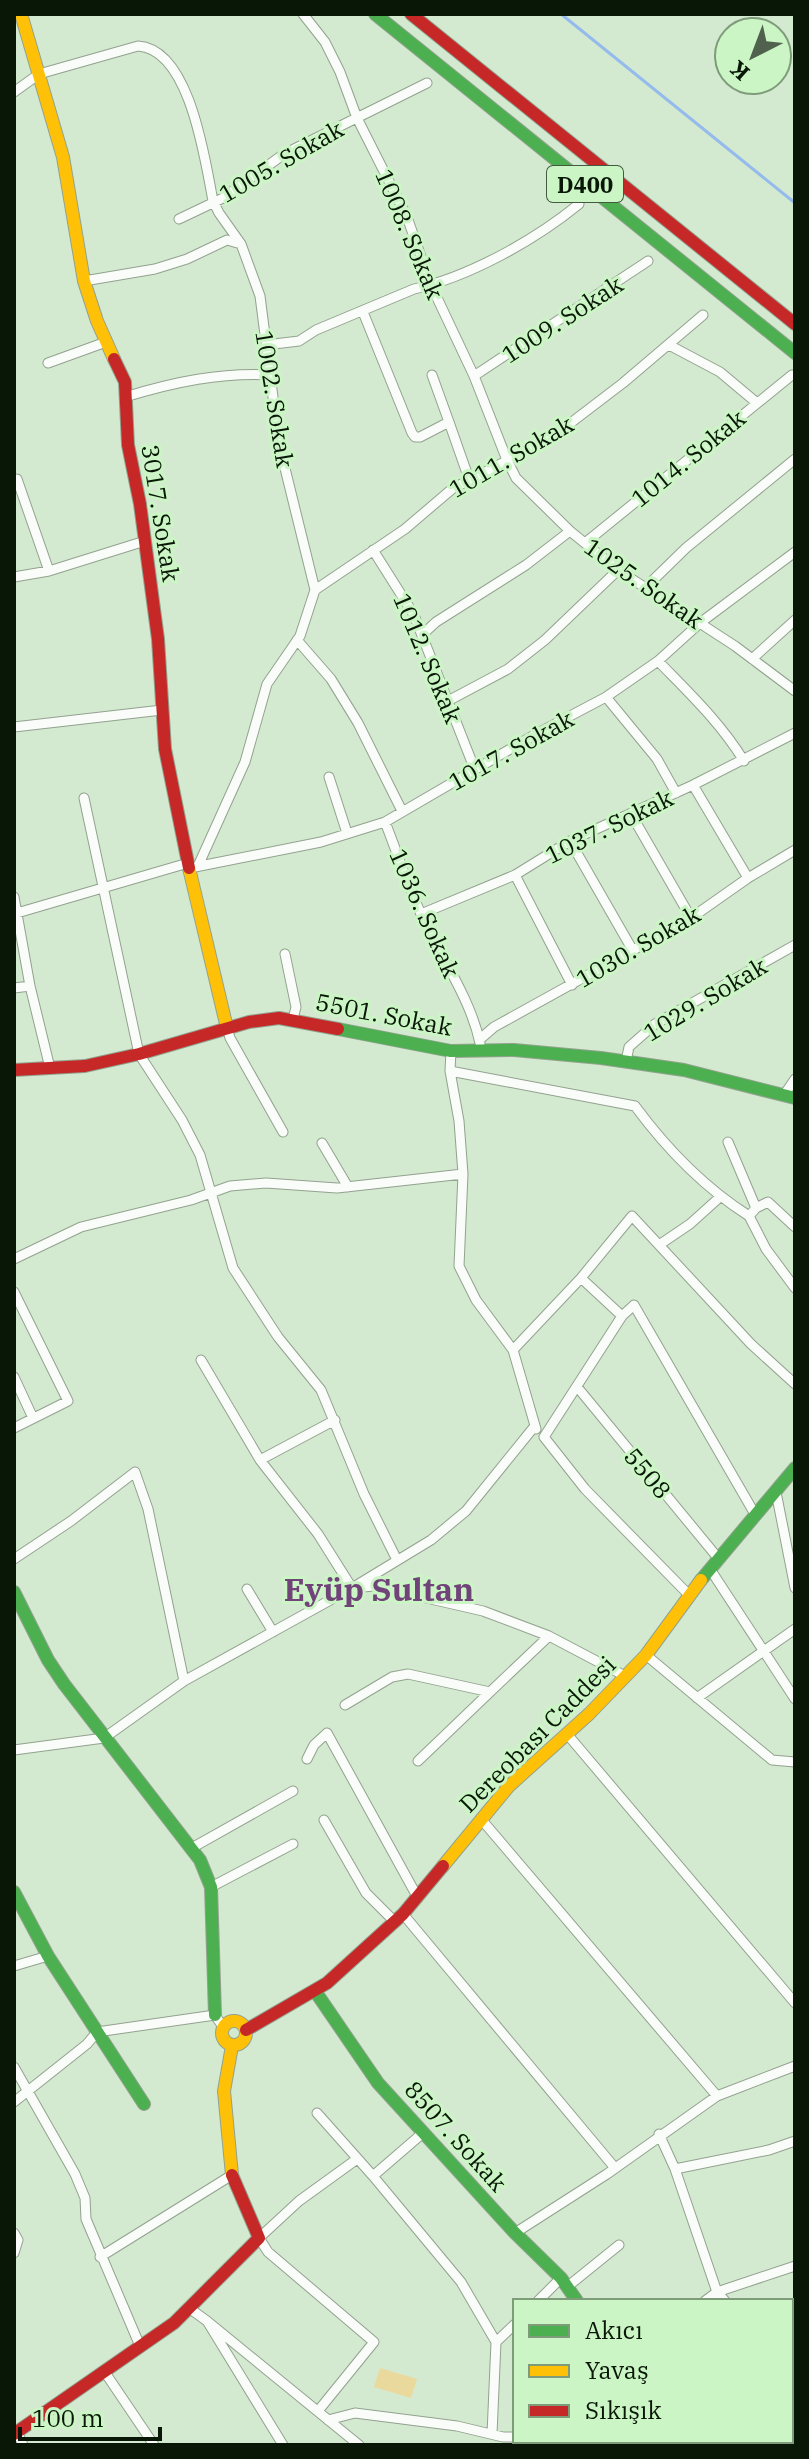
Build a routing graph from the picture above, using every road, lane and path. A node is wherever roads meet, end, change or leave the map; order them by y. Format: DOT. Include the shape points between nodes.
graph roads {
  1 [pos="21,14"];
  2 [pos="303,14"];
  3 [pos="375,14"];
  4 [pos="411,14"];
  5 [pos="39,74"];
  6 [pos="427,83"];
  7 [pos="14,92"];
  8 [pos="357,118"];
  9 [pos="213,201"];
  10 [pos="579,204"];
  11 [pos="179,219"];
  12 [pos="241,244"];
  13 [pos="648,261"];
  14 [pos="84,281"];
  15 [pos="431,285"];
  16 [pos="363,312"];
  17 [pos="703,315"];
  18 [pos="795,324"];
  19 [pos="106,342"];
  20 [pos="266,345"];
  21 [pos="669,345"];
  22 [pos="795,353"];
  23 [pos="48,363"];
  24 [pos="272,375"];
  25 [pos="432,375"];
  26 [pos="792,375"];
  27 [pos="474,376"];
  28 [pos="125,397"];
  29 [pos="757,403"];
  30 [pos="449,422"];
  31 [pos="795,459"];
  32 [pos="507,460"];
  33 [pos="17,479"];
  34 [pos="469,479"];
  35 [pos="570,531"];
  36 [pos="145,541"];
  37 [pos="585,543"];
  38 [pos="373,550"];
  39 [pos="795,552"];
  40 [pos="618,570"];
  41 [pos="49,571"];
  42 [pos="14,577"];
  43 [pos="646,587"];
  44 [pos="315,590"];
  45 [pos="795,620"];
  46 [pos="700,623"];
  47 [pos="422,635"];
  48 [pos="297,640"];
  49 [pos="752,659"];
  50 [pos="658,661"];
  51 [pos="795,691"];
  52 [pos="606,697"];
  53 [pos="446,702"];
  54 [pos="162,710"];
  55 [pos="14,727"];
  56 [pos="795,733"];
  57 [pos="744,761"];
  58 [pos="475,770"];
  59 [pos="329,777"];
  60 [pos="693,785"];
  61 [pos="676,793"];
  62 [pos="84,798"];
  63 [pos="402,811"];
  64 [pos="631,814"];
  65 [pos="385,822"];
  66 [pos="347,833"];
  67 [pos="570,841"];
  68 [pos="795,850"];
  69 [pos="192,866"];
  70 [pos="515,875"];
  71 [pos="748,878"];
  72 [pos="102,890"];
  73 [pos="14,897"];
  74 [pos="17,913"];
  75 [pos="421,914"];
  76 [pos="691,918"];
  77 [pos="16,926"];
  78 [pos="795,945"];
  79 [pos="632,949"];
  80 [pos="285,954"];
  81 [pos="572,985"];
  82 [pos="30,986"];
  83 [pos="14,988"];
  84 [pos="293,1019"];
  85 [pos="227,1028"];
  86 [pos="480,1045"];
  87 [pos="451,1051"];
  88 [pos="139,1054"];
  89 [pos="626,1061"];
  90 [pos="50,1068"];
  91 [pos="14,1070"];
  92 [pos="450,1071"];
  93 [pos="795,1079"];
  94 [pos="790,1096"];
  95 [pos="283,1132"];
  96 [pos="728,1142"];
  97 [pos="322,1143"];
  98 [pos="463,1174"];
  99 [pos="348,1187"];
  100 [pos="212,1192"];
  101 [pos="720,1197"];
  102 [pos="752,1212"];
  103 [pos="795,1227"];
  104 [pos="659,1245"];
  105 [pos="14,1259"];
  106 [pos="581,1278"];
  107 [pos="795,1288"];
  108 [pos="14,1292"];
  109 [pos="622,1316"];
  110 [pos="513,1350"];
  111 [pos="201,1360"];
  112 [pos="14,1377"];
  113 [pos="795,1384"];
  114 [pos="578,1388"];
  115 [pos="33,1418"];
  116 [pos="335,1420"];
  117 [pos="534,1427"];
  118 [pos="14,1428"];
  119 [pos="544,1437"];
  120 [pos="260,1460"];
  121 [pos="794,1473"];
  122 [pos="776,1492"];
  123 [pos="756,1516"];
  124 [pos="14,1559"];
  125 [pos="397,1560"];
  126 [pos="714,1564"];
  127 [pos="352,1588"];
  128 [pos="795,1588"];
  129 [pos="247,1589"];
  130 [pos="14,1592"];
  131 [pos="689,1595"];
  132 [pos="795,1629"];
  133 [pos="273,1632"];
  134 [pos="549,1636"];
  135 [pos="764,1651"];
  136 [pos="646,1655"];
  137 [pos="625,1676"];
  138 [pos="184,1681"];
  139 [pos="490,1692"];
  140 [pos="697,1698"];
  141 [pos="795,1699"];
  142 [pos="345,1705"];
  143 [pos="567,1734"];
  144 [pos="104,1738"];
  145 [pos="14,1750"];
  146 [pos="307,1759"];
  147 [pos="418,1761"];
  148 [pos="795,1762"];
  149 [pos="293,1791"];
  150 [pos="481,1819"];
  151 [pos="324,1820"];
  152 [pos="293,1844"];
  153 [pos="190,1849"];
  154 [pos="211,1887"];
  155 [pos="14,1892"];
  156 [pos="418,1898"];
  157 [pos="398,1918"];
  158 [pos="48,1956"];
  159 [pos="14,1966"];
  160 [pos="315,1991"];
  161 [pos="795,2003"];
  162 [pos="215,2015"];
  163 [pos="223,2027"];
  164 [pos="246,2030"];
  165 [pos="97,2032"];
  166 [pos="232,2046"];
  167 [pos="795,2066"];
  168 [pos="14,2067"];
  169 [pos="27,2090"];
  170 [pos="717,2096"];
  171 [pos="14,2102"];
  172 [pos="144,2104"];
  173 [pos="317,2113"];
  174 [pos="424,2132"];
  175 [pos="659,2134"];
  176 [pos="795,2141"];
  177 [pos="357,2159"];
  178 [pos="615,2168"];
  179 [pos="675,2169"];
  180 [pos="232,2175"];
  181 [pos="373,2176"];
  182 [pos="14,2233"];
  183 [pos="515,2233"];
  184 [pos="259,2238"];
  185 [pos="619,2245"];
  186 [pos="14,2253"];
  187 [pos="100,2257"];
  188 [pos="794,2269"];
  189 [pos="564,2283"];
  190 [pos="717,2292"];
  191 [pos="541,2299"];
  192 [pos="576,2299"];
  193 [pos="708,2299"];
  194 [pos="723,2299"];
  195 [pos="189,2308"];
  196 [pos="207,2321"];
  197 [pos="513,2326"];
  198 [pos="496,2342"];
  199 [pos="140,2346"];
  200 [pos="104,2371"];
  201 [pos="318,2411"];
  202 [pos="328,2420"];
  203 [pos="16,2433"];
  204 [pos="492,2434"];
  205 [pos="502,2441"];
  206 [pos="23,2445"];
  207 [pos="154,2445"];
  208 [pos="283,2445"];
  209 [pos="359,2445"];
  1 -- 5 [label="main road, 3017. Sokak"];
  2 -- 8 [label="street, 1008. Sokak" via="332,54"];
  3 -- 22 [label="main road, D400"];
  4 -- 18 [label="main road, D400"];
  5 -- 7 [label="street, 1002. Sokak"];
  5 -- 9 [label="street, 1002. Sokak" via="138,46 163,55 191,105"];
  5 -- 14 [label="main road, 3017. Sokak" via="63,157"];
  6 -- 8 [label="street, 1005. Sokak"];
  8 -- 9 [label="street, 1005. Sokak" via="270,162"];
  8 -- 15 [label="street, 1008. Sokak" via="407,217"];
  9 -- 11 [label="street, 1005. Sokak"];
  9 -- 12 [label="street, 1002. Sokak"];
  10 -- 15 [label="street" via="547,231"];
  12 -- 14 [label="street" via="227,240 148,271"];
  12 -- 20 [label="street, 1002. Sokak" via="260,296"];
  13 -- 27 [label="street, 1009. Sokak"];
  14 -- 19 [label="main road, 3017. Sokak"];
  15 -- 16 [label="street"];
  15 -- 27 [label="street, 1008. Sokak"];
  16 -- 20 [label="street" via="299,341"];
  16 -- 30 [label="street" via="415,437"];
  17 -- 21 [label="street, 1011. Sokak"];
  19 -- 23 [label="street"];
  19 -- 28 [label="main road, 3017. Sokak" via="125,382"];
  20 -- 24 [label="street, 1002. Sokak"];
  21 -- 29 [label="street" via="720,372"];
  21 -- 32 [label="street, 1011. Sokak" via="551,438"];
  24 -- 28 [label="street" via="207,377"];
  24 -- 44 [label="street, 1002. Sokak" via="279,444"];
  25 -- 30 [label="street"];
  26 -- 29 [label="street, 1014. Sokak"];
  27 -- 32 [label="street, 1008. Sokak"];
  28 -- 36 [label="main road, 3017. Sokak"];
  29 -- 37 [label="street, 1014. Sokak"];
  30 -- 34 [label="street"];
  31 -- 43 [label="street"];
  32 -- 34 [label="street, 1011. Sokak"];
  32 -- 35 [label="street, 1025. Sokak" via="523,487"];
  33 -- 41 [label="street"];
  34 -- 38 [label="street, 1011. Sokak"];
  35 -- 37 [label="street, 1025. Sokak"];
  35 -- 47 [label="street"];
  36 -- 41 [label="street"];
  36 -- 54 [label="main road, 3017. Sokak"];
  37 -- 40 [label="street, 1025. Sokak"];
  38 -- 44 [label="street, 1011. Sokak"];
  38 -- 47 [label="street, 1012. Sokak" via="404,595"];
  39 -- 46 [label="street, 1017. Sokak"];
  40 -- 43 [label="street, 1025. Sokak"];
  40 -- 53 [label="street" via="508,669"];
  41 -- 42 [label="street"];
  43 -- 46 [label="street, 1025. Sokak"];
  44 -- 48 [label="street"];
  45 -- 49 [label="street"];
  46 -- 49 [label="street, 1025. Sokak"];
  46 -- 50 [label="street, 1017. Sokak"];
  47 -- 53 [label="street, 1012. Sokak"];
  48 -- 63 [label="street" via="331,679"];
  48 -- 69 [label="street" via="267,684 245,762"];
  49 -- 51 [label="street, 1025. Sokak"];
  50 -- 52 [label="street, 1017. Sokak"];
  50 -- 57 [label="street" via="710,714"];
  52 -- 58 [label="street, 1017. Sokak"];
  52 -- 61 [label="street" via="657,759"];
  53 -- 58 [label="street, 1012. Sokak"];
  54 -- 55 [label="street"];
  54 -- 69 [label="main road, 3017. Sokak" via="165,749"];
  56 -- 57 [label="street, 1037. Sokak"];
  57 -- 60 [label="street, 1037. Sokak"];
  58 -- 63 [label="street, 1017. Sokak"];
  59 -- 66 [label="street"];
  60 -- 61 [label="street, 1037. Sokak"];
  60 -- 71 [label="street"];
  61 -- 64 [label="street, 1037. Sokak"];
  62 -- 72 [label="street"];
  63 -- 65 [label="street, 1017. Sokak"];
  64 -- 67 [label="street, 1037. Sokak"];
  64 -- 76 [label="street"];
  65 -- 66 [label="street, 1017. Sokak"];
  65 -- 75 [label="street, 1036. Sokak"];
  66 -- 69 [label="street, 1017. Sokak" via="270,854"];
  67 -- 70 [label="street, 1037. Sokak"];
  67 -- 79 [label="street"];
  68 -- 71 [label="street, 1030. Sokak"];
  69 -- 72 [label="street, 1017. Sokak"];
  69 -- 85 [label="main road, 3017. Sokak"];
  70 -- 75 [label="street, 1037. Sokak"];
  70 -- 81 [label="street"];
  71 -- 76 [label="street, 1030. Sokak"];
  72 -- 74 [label="street, 1017. Sokak"];
  72 -- 88 [label="street"];
  73 -- 74 [label="street"];
  74 -- 77 [label="street"];
  75 -- 86 [label="street, 1036. Sokak" via="445,957"];
  76 -- 79 [label="street, 1030. Sokak"];
  77 -- 82 [label="street"];
  78 -- 89 [label="street, 1029. Sokak" via="655,1024 629,1047"];
  79 -- 81 [label="street, 1030. Sokak"];
  80 -- 84 [label="street" via="296,1007"];
  81 -- 86 [label="street, 1030. Sokak" via="494,1027"];
  82 -- 83 [label="street"];
  82 -- 90 [label="street"];
  84 -- 85 [label="main road, 5501. Sokak"];
  84 -- 87 [label="main road, 5501. Sokak"];
  85 -- 88 [label="main road, 5501. Sokak"];
  85 -- 95 [label="street"];
  86 -- 87 [label="main road, 5501. Sokak"];
  86 -- 89 [label="main road, 5501. Sokak"];
  87 -- 92 [label="street"];
  88 -- 90 [label="main road, 5501. Sokak"];
  88 -- 100 [label="street" via="182,1120"];
  89 -- 94 [label="main road, 5501. Sokak" via="716,1076"];
  90 -- 91 [label="main road, 5501. Sokak"];
  92 -- 98 [label="street"];
  92 -- 101 [label="street" via="635,1106"];
  93 -- 94 [label="street"];
  96 -- 102 [label="street"];
  97 -- 99 [label="street"];
  98 -- 99 [label="street"];
  98 -- 110 [label="street" via="459,1266 476,1300"];
  99 -- 100 [label="street" via="266,1183"];
  100 -- 105 [label="street" via="81,1227"];
  100 -- 116 [label="street" via="233,1268 321,1390"];
  101 -- 102 [label="street"];
  101 -- 104 [label="street"];
  102 -- 103 [label="street" via="768,1202"];
  102 -- 107 [label="street" via="766,1249"];
  104 -- 106 [label="street" via="632,1216"];
  104 -- 113 [label="street"];
  106 -- 109 [label="street"];
  106 -- 110 [label="street"];
  108 -- 115 [label="street" via="68,1401"];
  109 -- 114 [label="street"];
  109 -- 123 [label="street" via="634,1305"];
  110 -- 117 [label="street"];
  111 -- 120 [label="street"];
  112 -- 115 [label="street"];
  114 -- 119 [label="street"];
  114 -- 126 [label="street, 5508"];
  115 -- 118 [label="street"];
  116 -- 120 [label="street"];
  116 -- 125 [label="street"];
  117 -- 119 [label="street"];
  117 -- 125 [label="street" via="459,1518"];
  119 -- 131 [label="street" via="585,1489"];
  120 -- 127 [label="street"];
  121 -- 122 [label="main road, Dereobası Caddesi"];
  122 -- 123 [label="main road, Dereobası Caddesi"];
  122 -- 128 [label="street"];
  123 -- 126 [label="main road, Dereobası Caddesi"];
  124 -- 138 [label="street" via="135,1472 148,1509"];
  125 -- 127 [label="street"];
  126 -- 131 [label="main road, Dereobası Caddesi"];
  126 -- 135 [label="street, 5508"];
  127 -- 133 [label="street"];
  127 -- 134 [label="street" via="374,1586 483,1611"];
  129 -- 133 [label="street"];
  130 -- 144 [label="main road" via="48,1660"];
  131 -- 136 [label="main road, Dereobası Caddesi"];
  132 -- 135 [label="street"];
  133 -- 138 [label="street"];
  134 -- 137 [label="street"];
  134 -- 139 [label="street"];
  135 -- 140 [label="street"];
  135 -- 141 [label="street, 5508"];
  136 -- 137 [label="main road, Dereobası Caddesi"];
  136 -- 140 [label="street"];
  137 -- 143 [label="main road, Dereobası Caddesi"];
  138 -- 144 [label="street"];
  139 -- 142 [label="street" via="408,1674 392,1677"];
  139 -- 147 [label="street"];
  140 -- 148 [label="street" via="772,1760"];
  143 -- 150 [label="main road, Dereobası Caddesi"];
  143 -- 161 [label="street"];
  144 -- 145 [label="street"];
  144 -- 153 [label="main road"];
  146 -- 156 [label="street" via="327,1733"];
  149 -- 153 [label="street"];
  150 -- 156 [label="main road, Dereobası Caddesi"];
  150 -- 170 [label="street"];
  151 -- 157 [label="street" via="366,1893"];
  152 -- 154 [label="street"];
  153 -- 154 [label="main road"];
  154 -- 162 [label="main road"];
  155 -- 158 [label="main road"];
  156 -- 157 [label="main road, Dereobası Caddesi"];
  157 -- 160 [label="main road, Dereobası Caddesi"];
  157 -- 178 [label="street"];
  158 -- 159 [label="street"];
  158 -- 165 [label="main road"];
  160 -- 164 [label="main road, Dereobası Caddesi"];
  160 -- 174 [label="main road, 8507. Sokak" via="378,2083"];
  162 -- 163 [label="street"];
  162 -- 165 [label="street"];
  163 -- 164 [label="main road" via="237,2021"];
  163 -- 166 [label="main road" via="222,2039"];
  164 -- 166 [label="main road" via="243,2041"];
  165 -- 169 [label="street"];
  165 -- 172 [label="main road"];
  166 -- 180 [label="main road" via="224,2091"];
  167 -- 170 [label="street"];
  168 -- 169 [label="street"];
  169 -- 171 [label="street"];
  169 -- 187 [label="street" via="75,2174"];
  170 -- 175 [label="street"];
  173 -- 177 [label="street"];
  174 -- 181 [label="street"];
  174 -- 183 [label="main road, 8507. Sokak"];
  175 -- 178 [label="street"];
  175 -- 179 [label="street"];
  176 -- 179 [label="street"];
  177 -- 181 [label="street"];
  177 -- 184 [label="street"];
  178 -- 183 [label="street"];
  179 -- 190 [label="street"];
  180 -- 184 [label="main road"];
  180 -- 187 [label="street"];
  181 -- 198 [label="street" via="461,2282"];
  182 -- 186 [label="street"];
  183 -- 189 [label="main road, 8507. Sokak"];
  184 -- 195 [label="main road"];
  184 -- 201 [label="street" via="268,2252 374,2342"];
  185 -- 189 [label="street"];
  187 -- 199 [label="street"];
  188 -- 190 [label="street"];
  189 -- 191 [label="street"];
  189 -- 192 [label="main road, 8507. Sokak"];
  190 -- 193 [label="street"];
  190 -- 194 [label="street"];
  195 -- 196 [label="street"];
  195 -- 199 [label="main road"];
  196 -- 201 [label="street"];
  196 -- 208 [label="street"];
  197 -- 198 [label="street"];
  198 -- 204 [label="street"];
  199 -- 200 [label="main road"];
  200 -- 203 [label="main road"];
  200 -- 207 [label="street"];
  201 -- 202 [label="street"];
  202 -- 204 [label="street" via="355,2413"];
  202 -- 209 [label="street"];
  203 -- 206 [label="street"];
  204 -- 205 [label="street"];
}
